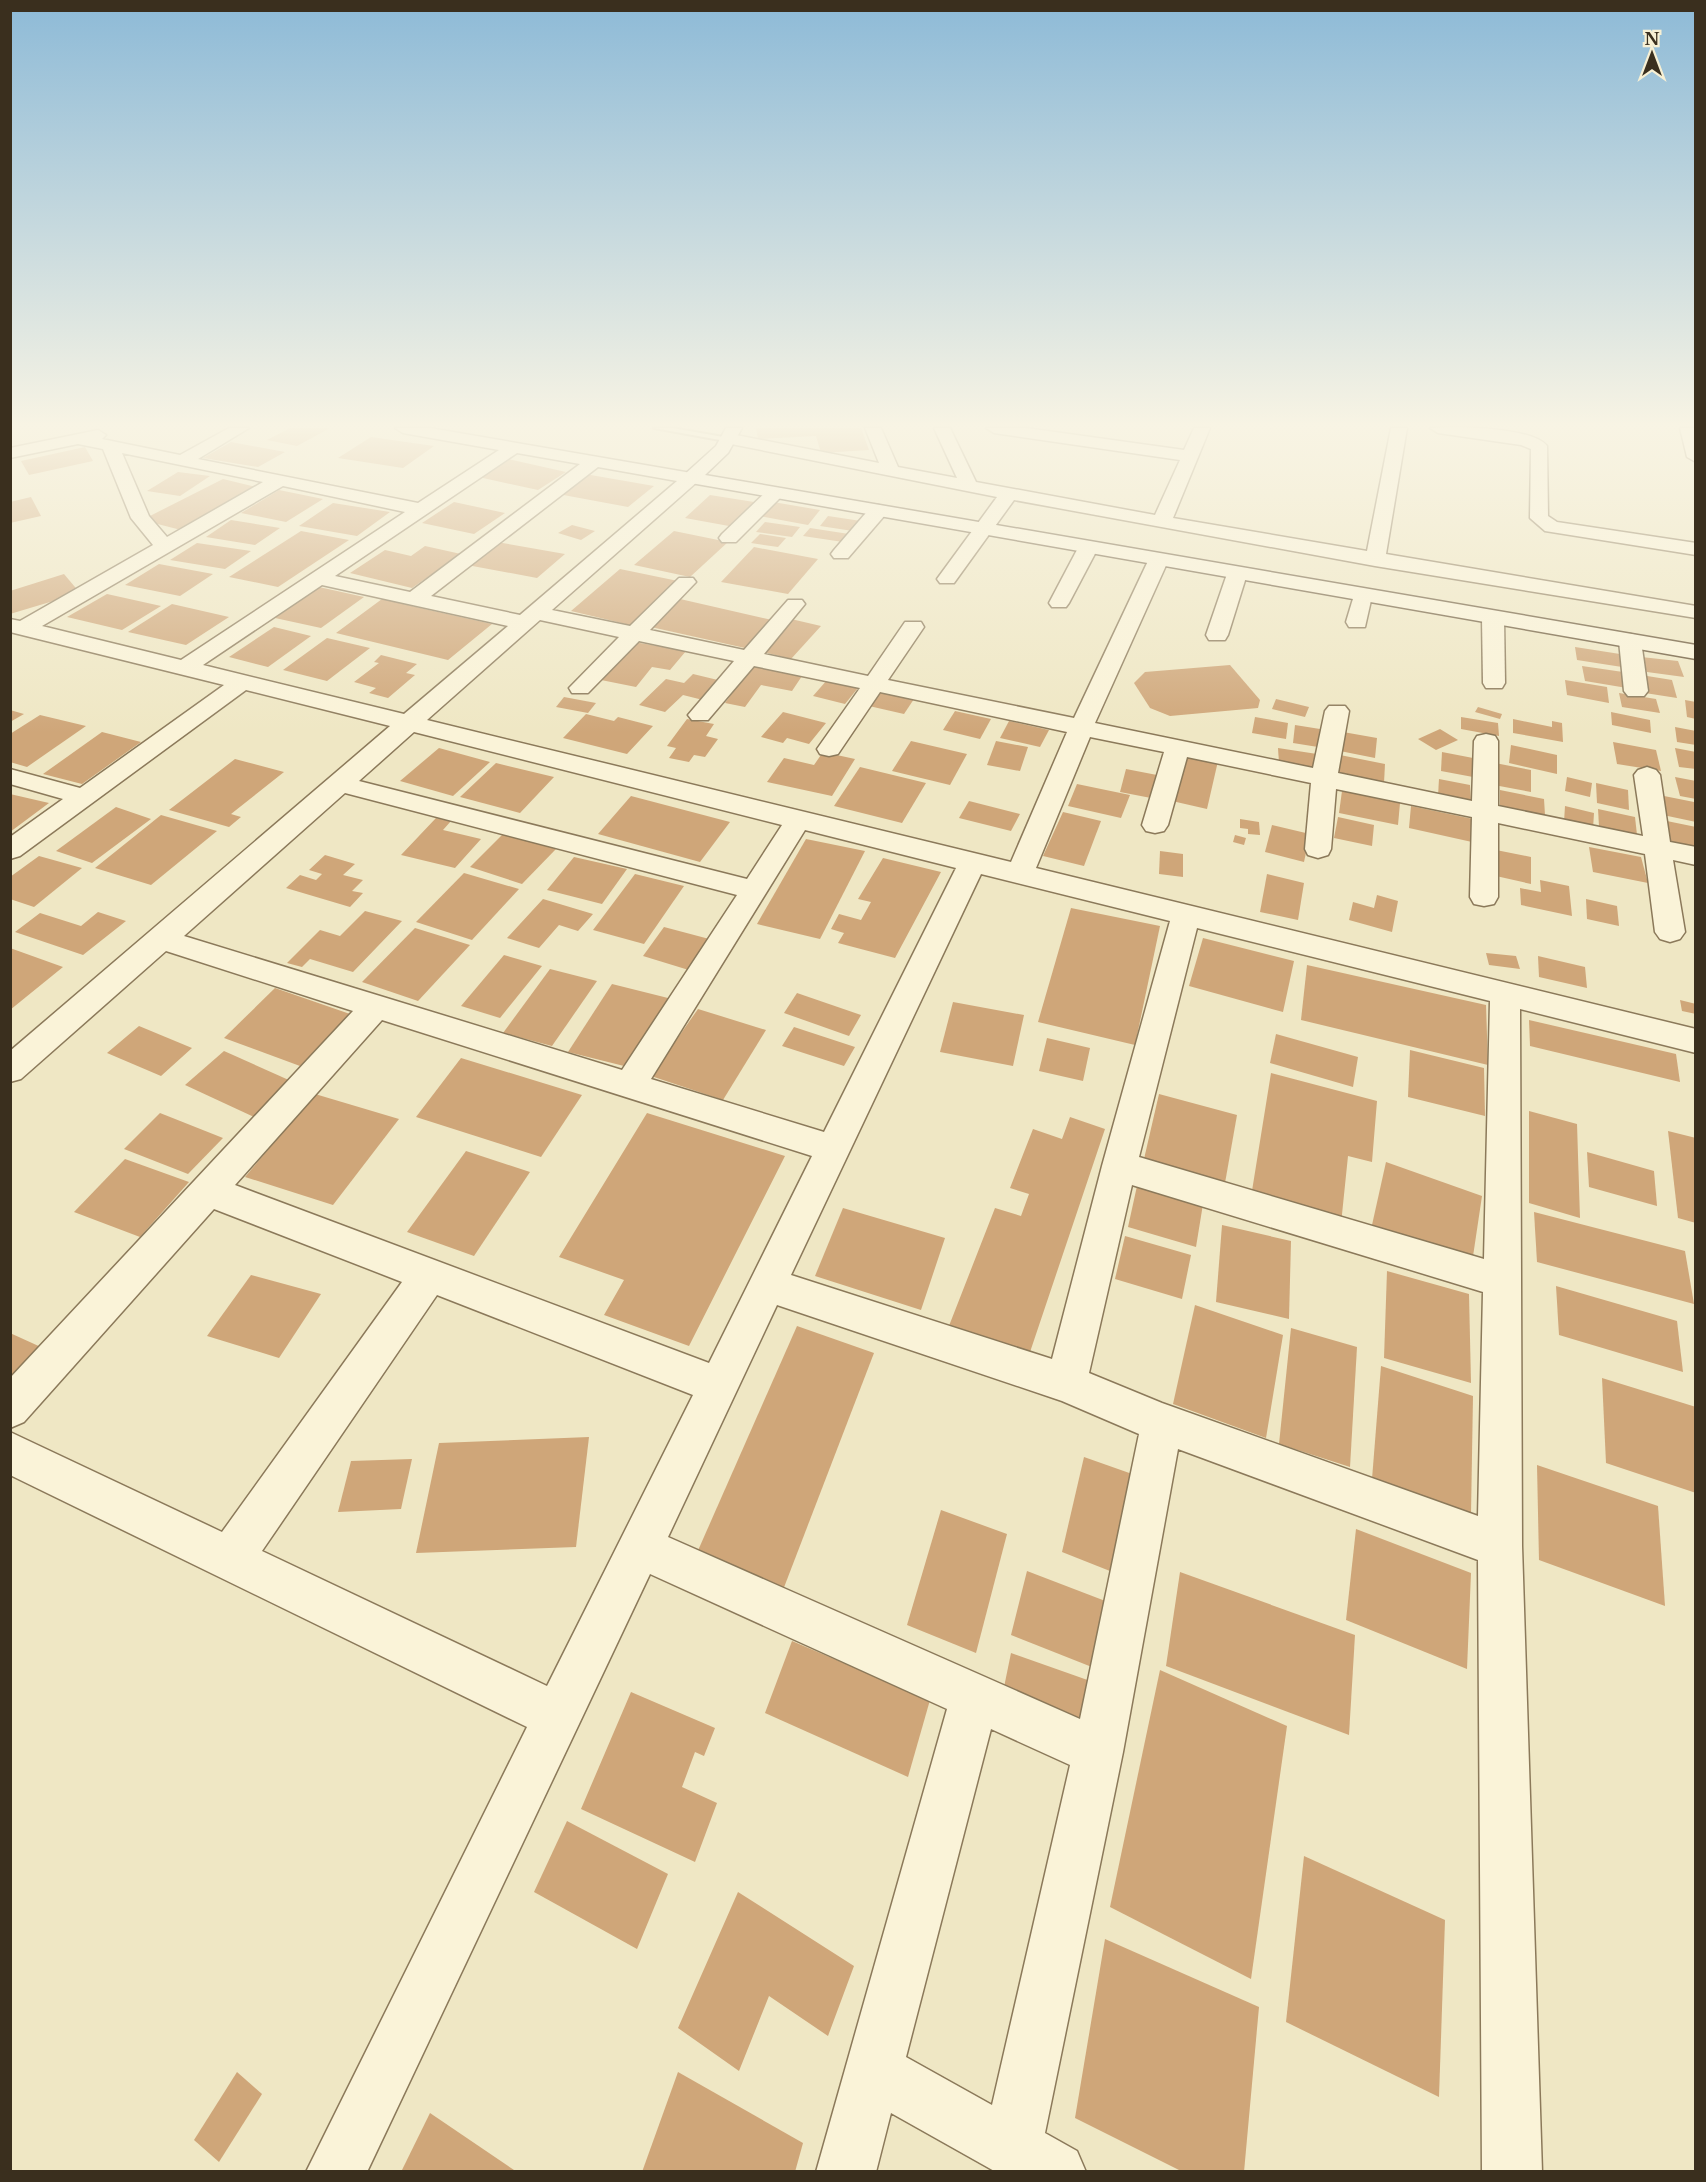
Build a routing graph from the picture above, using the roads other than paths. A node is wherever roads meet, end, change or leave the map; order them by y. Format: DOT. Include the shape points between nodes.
graph roads {
  1 [pos="150,530"];
  2 [pos="195,530"];
  3 [pos="388,530"];
  4 [pos="505,530"];
  5 [pos="631,530"];
  6 [pos="738,530"];
  7 [pos="862,530"];
  8 [pos="983,530"];
  9 [pos="1200,530"];
  10 [pos="1381,530"];
  11 [pos="1570,530"];
  12 [pos="729,538"];
  13 [pos="165,547"];
  14 [pos="1088,548"];
  15 [pos="1695,549"];
  16 [pos="841,554"];
  17 [pos="1375,560"];
  18 [pos="1158,561"];
  19 [pos="1237,574"];
  20 [pos="317,578"];
  21 [pos="947,579"];
  22 [pos="686,582"];
  23 [pos="1362,596"];
  24 [pos="414,599"];
  25 [pos="1059,603"];
  26 [pos="795,604"];
  27 [pos="1695,612"];
  28 [pos="530,618"];
  29 [pos="1493,618"];
  30 [pos="1358,622"];
  31 [pos="17,627"];
  32 [pos="913,627"];
  33 [pos="634,634"];
  34 [pos="1217,634"];
  35 [pos="1630,641"];
  36 [pos="1695,652"];
  37 [pos="748,658"];
  38 [pos="184,668"];
  39 [pos="243,682"];
  40 [pos="1494,683"];
  41 [pos="873,684"];
  42 [pos="580,688"];
  43 [pos="1636,691"];
  44 [pos="1337,711"];
  45 [pos="700,715"];
  46 [pos="409,723"];
  47 [pos="1081,728"];
  48 [pos="1486,741"];
  49 [pos="1177,748"];
  50 [pos="829,749"];
  51 [pos="1647,775"];
  52 [pos="10,776"];
  53 [pos="1324,778"];
  54 [pos="340,784"];
  55 [pos="84,797"];
  56 [pos="1485,812"];
  57 [pos="799,819"];
  58 [pos="1155,825"];
  59 [pos="1658,848"];
  60 [pos="1318,849"];
  61 [pos="10,850"];
  62 [pos="1695,856"];
  63 [pos="973,862"];
  64 [pos="1020,874"];
  65 [pos="755,890"];
  66 [pos="1484,897"];
  67 [pos="1186,915"];
  68 [pos="1670,932"];
  69 [pos="161,939"];
  70 [pos="1505,993"];
  71 [pos="376,1006"];
  72 [pos="1695,1041"];
  73 [pos="11,1069"];
  74 [pos="630,1085"];
  75 [pos="834,1149"];
  76 [pos="1119,1166"];
  77 [pos="208,1191"];
  78 [pos="429,1275"];
  79 [pos="1502,1281"];
  80 [pos="768,1285"];
  81 [pos="1066,1383"];
  82 [pos="718,1386"];
  83 [pos="10,1407"];
  84 [pos="1162,1423"];
  85 [pos="10,1454"];
  86 [pos="1500,1546"];
  87 [pos="640,1547"];
  88 [pos="230,1558"];
  89 [pos="975,1696"];
  90 [pos="558,1717"];
  91 [pos="1098,1752"];
  92 [pos="873,2071"];
  93 [pos="1034,2160"];
  94 [pos="336,2172"];
  95 [pos="846,2172"];
  96 [pos="1512,2172"];
  1 -- 13 [label="street"];
  2 -- 13 [label="street"];
  3 -- 20 [label="street"];
  4 -- 24 [label="street"];
  5 -- 28 [label="street"];
  6 -- 12 [label="street"];
  7 -- 16 [label="street"];
  8 -- 14 [label="street"];
  8 -- 21 [label="street"];
  9 -- 17 [label="street"];
  10 -- 17 [label="street"];
  11 -- 15 [label="street"];
  13 -- 31 [label="street"];
  14 -- 18 [label="street"];
  14 -- 25 [label="street"];
  17 -- 27 [label="street"];
  18 -- 19 [label="street"];
  18 -- 47 [label="street"];
  19 -- 23 [label="street"];
  19 -- 34 [label="street"];
  20 -- 24 [label="street"];
  20 -- 38 [label="street"];
  22 -- 33 [label="street"];
  23 -- 29 [label="street"];
  23 -- 30 [label="street"];
  24 -- 28 [label="street"];
  26 -- 37 [label="street"];
  28 -- 33 [label="street"];
  28 -- 46 [label="street"];
  29 -- 35 [label="street"];
  29 -- 40 [label="street"];
  31 -- 38 [label="street"];
  32 -- 41 [label="street"];
  33 -- 37 [label="street"];
  33 -- 42 [label="street"];
  35 -- 36 [label="street"];
  35 -- 43 [label="street"];
  37 -- 41 [label="street"];
  37 -- 45 [label="street"];
  38 -- 39 [label="street"];
  39 -- 46 [label="street"];
  39 -- 55 [label="street"];
  41 -- 47 [label="street"];
  41 -- 50 [label="street"];
  44 -- 53 [label="street"];
  46 -- 54 [label="street"];
  46 -- 57 [label="street"];
  47 -- 49 [label="street"];
  47 -- 64 [label="street"];
  48 -- 56 [label="street"];
  49 -- 53 [label="street"];
  49 -- 58 [label="street"];
  51 -- 59 [label="street"];
  52 -- 55 [label="street"];
  53 -- 56 [label="street"];
  53 -- 60 [label="street"];
  54 -- 65 [label="street"];
  54 -- 69 [label="street"];
  55 -- 61 [label="street"];
  56 -- 59 [label="street"];
  56 -- 66 [label="street"];
  57 -- 63 [label="street"];
  57 -- 65 [label="street"];
  59 -- 62 [label="street"];
  59 -- 68 [label="street"];
  63 -- 64 [label="street"];
  63 -- 75 [label="street"];
  64 -- 67 [label="street"];
  65 -- 74 [label="street"];
  67 -- 70 [label="street"];
  67 -- 76 [label="street"];
  69 -- 71 [label="street"];
  69 -- 73 [label="street"];
  70 -- 72 [label="street"];
  70 -- 79 [label="street"];
  71 -- 74 [label="street"];
  71 -- 77 [label="street"];
  74 -- 75 [label="street"];
  75 -- 80 [label="street"];
  76 -- 79 [label="street"];
  76 -- 81 [label="street"];
  77 -- 78 [label="street"];
  77 -- 83 [label="street"];
  78 -- 82 [label="street"];
  78 -- 88 [label="street"];
  79 -- 86 [label="street"];
  80 -- 81 [label="street"];
  80 -- 82 [label="street"];
  81 -- 84 [label="street"];
  82 -- 87 [label="street"];
  84 -- 86 [label="street"];
  84 -- 91 [label="street"];
  85 -- 88 [label="street"];
  86 -- 96 [label="street"];
  87 -- 89 [label="street"];
  87 -- 90 [label="street"];
  88 -- 90 [label="street"];
  89 -- 91 [label="street"];
  89 -- 92 [label="street"];
  90 -- 94 [label="street"];
  91 -- 93 [label="street"];
  92 -- 93 [label="street"];
  92 -- 95 [label="street"];
}
